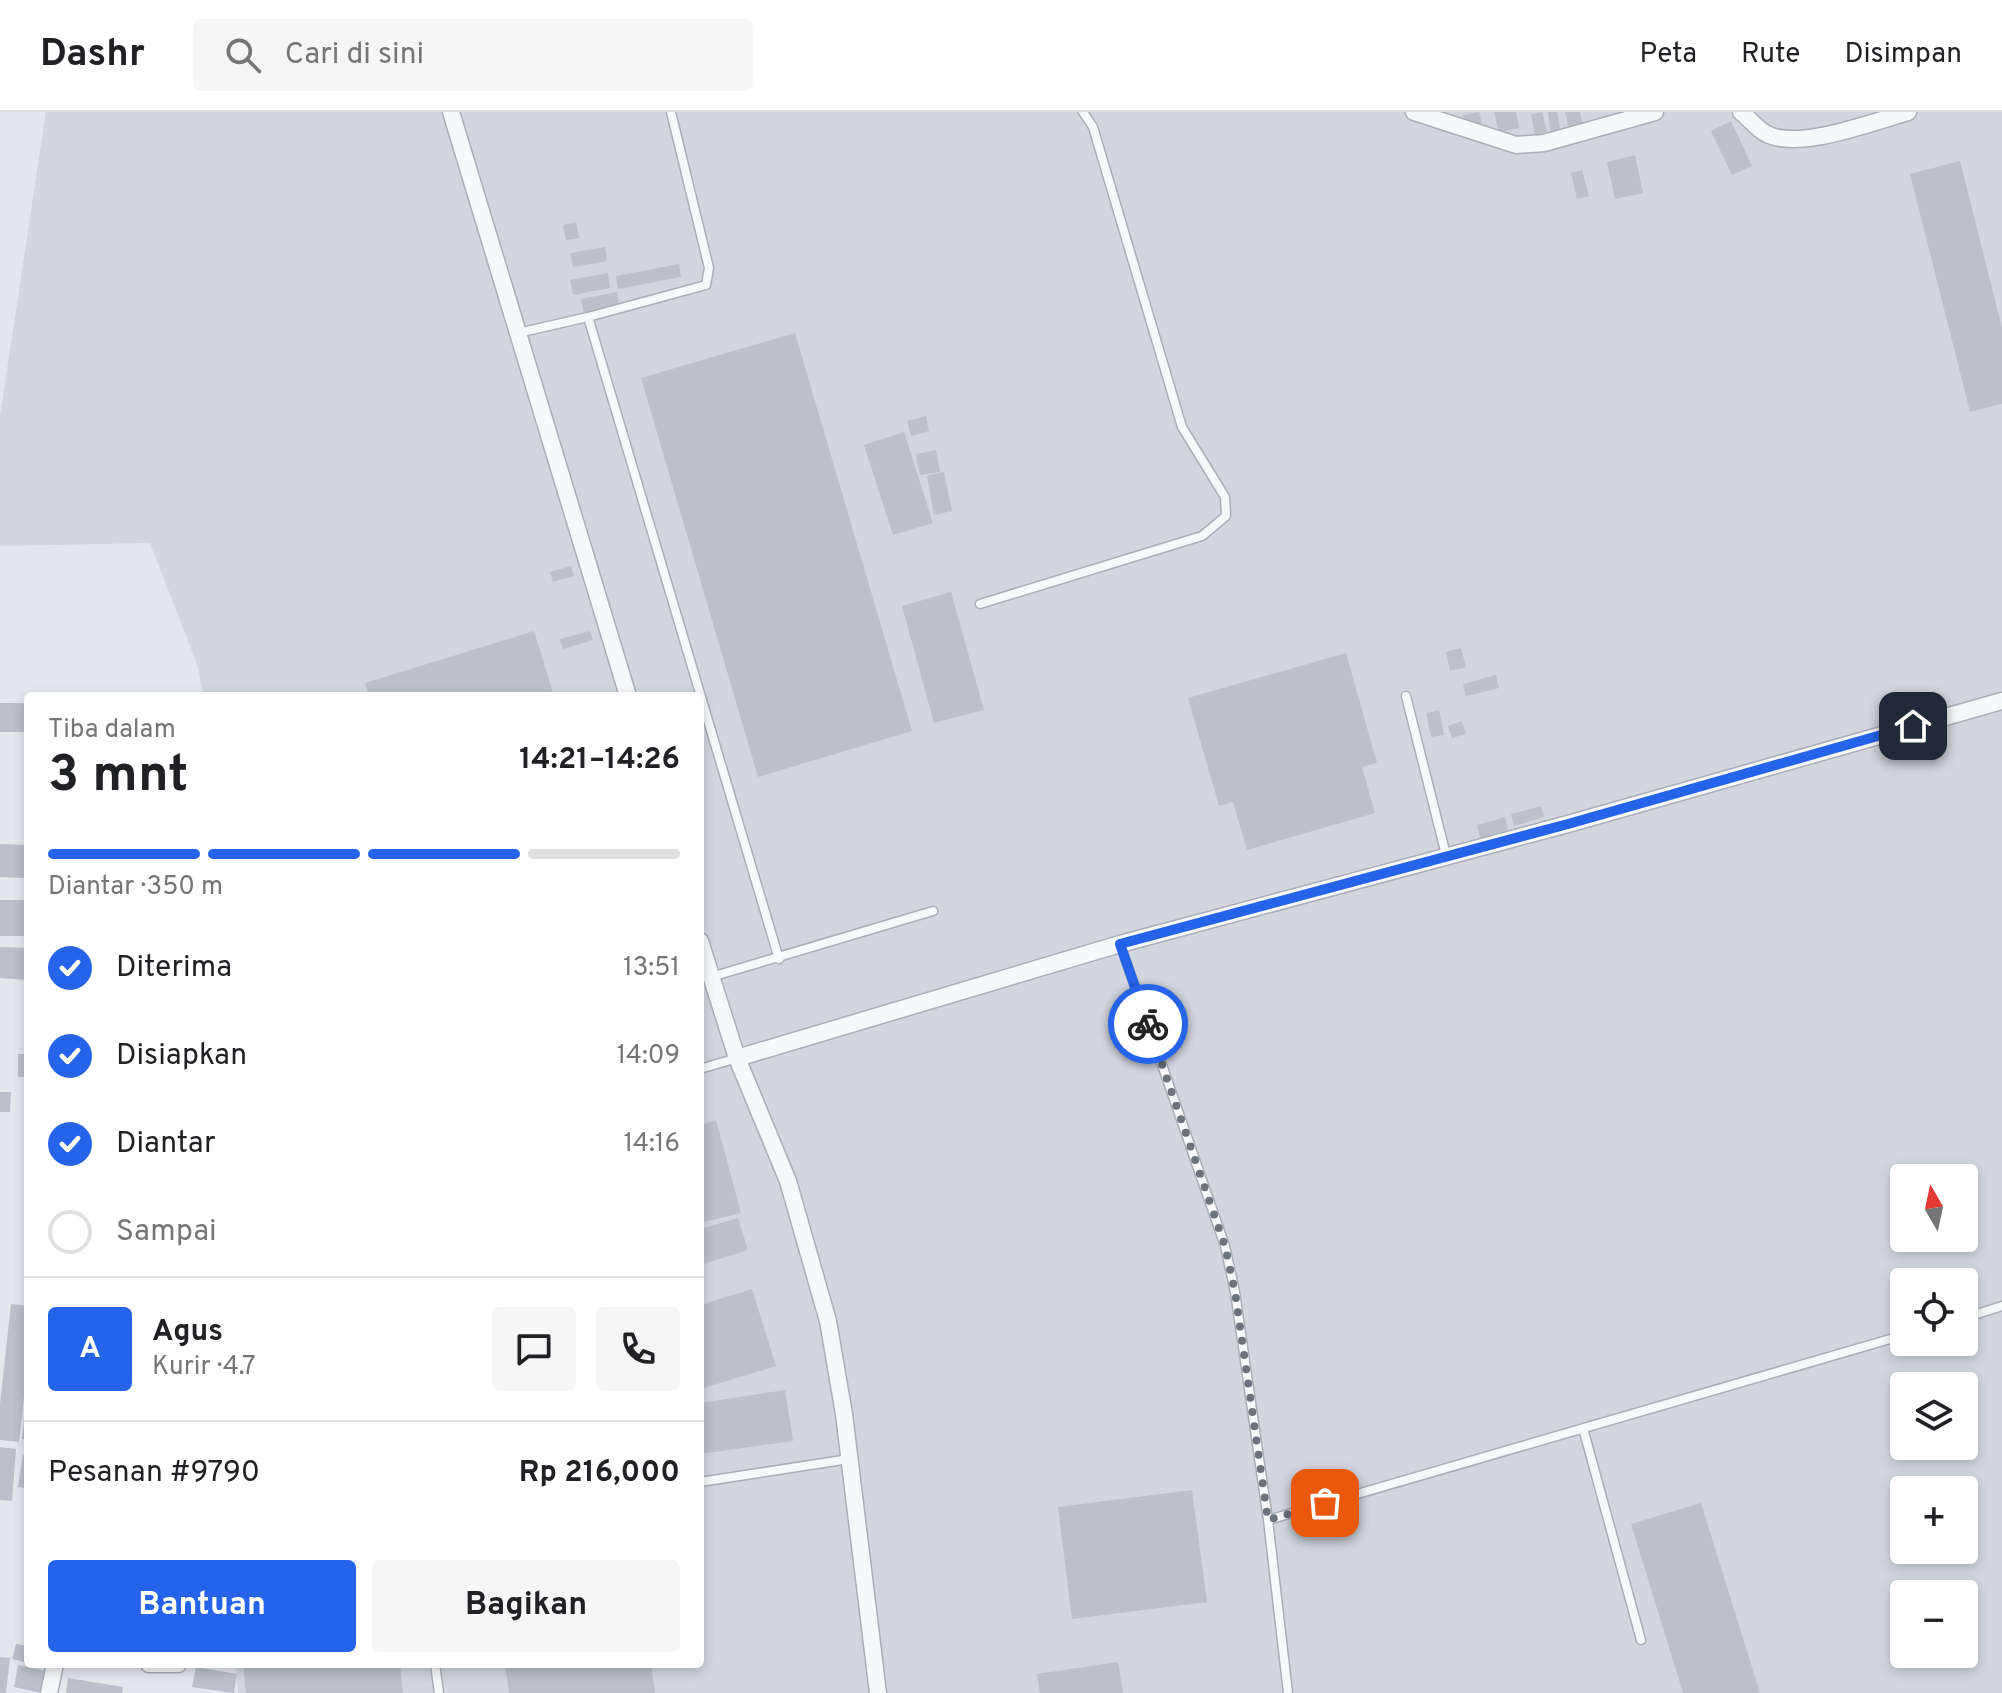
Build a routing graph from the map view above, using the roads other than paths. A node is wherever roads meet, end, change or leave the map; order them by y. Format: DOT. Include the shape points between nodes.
graph roads {
  1 [pos="451,112"];
  2 [pos="671,112"];
  3 [pos="1083,112"];
  4 [pos="1414,112"];
  5 [pos="1655,112"];
  6 [pos="1741,112"];
  7 [pos="1908,112"];
  8 [pos="588,317"];
  9 [pos="517,334"];
  10 [pos="980,604"];
  11 [pos="627,692"];
  12 [pos="700,692"];
  13 [pos="1406,696"];
  14 [pos="2002,701"];
  15 [pos="704,707"];
  16 [pos="1446,855"];
  17 [pos="933,911"];
  18 [pos="1120,944"];
  19 [pos="704,955"];
  20 [pos="779,959"];
  21 [pos="710,977"];
  22 [pos="737,1058"];
  23 [pos="704,1068"];
  24 [pos="2002,1306"];
  25 [pos="1978,1314"];
  26 [pos="1890,1339"];
  27 [pos="1583,1428"];
  28 [pos="849,1459"];
  29 [pos="704,1481"];
  30 [pos="1268,1520"];
  31 [pos="1641,1640"];
  32 [pos="54,1668"];
  33 [pos="436,1668"];
  34 [pos="49,1693"];
  35 [pos="439,1693"];
  36 [pos="878,1693"];
  37 [pos="1288,1693"];
  1 -- 9 [label="street"];
  2 -- 8 [label="lane" via="709,268 706,285"];
  3 -- 10 [label="lane" via="1093,127 1182,427 1225,497 1226,516 1202,536"];
  4 -- 5 [label="street" via="1516,145 1544,143"];
  6 -- 7 [label="street" via="1764,133 1803,138"];
  8 -- 9 [label="lane"];
  8 -- 12 [label="lane"];
  9 -- 11 [label="street"];
  13 -- 16 [label="lane"];
  14 -- 16 [label="street"];
  15 -- 20 [label="lane"];
  16 -- 18 [label="street"];
  17 -- 20 [label="lane"];
  18 -- 22 [label="street"];
  18 -- 30 [label="lane" via="1225,1246"];
  19 -- 21 [label="street"];
  20 -- 21 [label="lane"];
  21 -- 22 [label="street"];
  22 -- 23 [label="lane"];
  22 -- 28 [label="street" via="788,1181 828,1321"];
  24 -- 25 [label="lane"];
  26 -- 27 [label="lane"];
  27 -- 30 [label="lane"];
  27 -- 31 [label="lane"];
  28 -- 29 [label="lane"];
  28 -- 36 [label="street"];
  30 -- 37 [label="lane"];
  32 -- 34 [label="street"];
  33 -- 35 [label="lane"];
}
